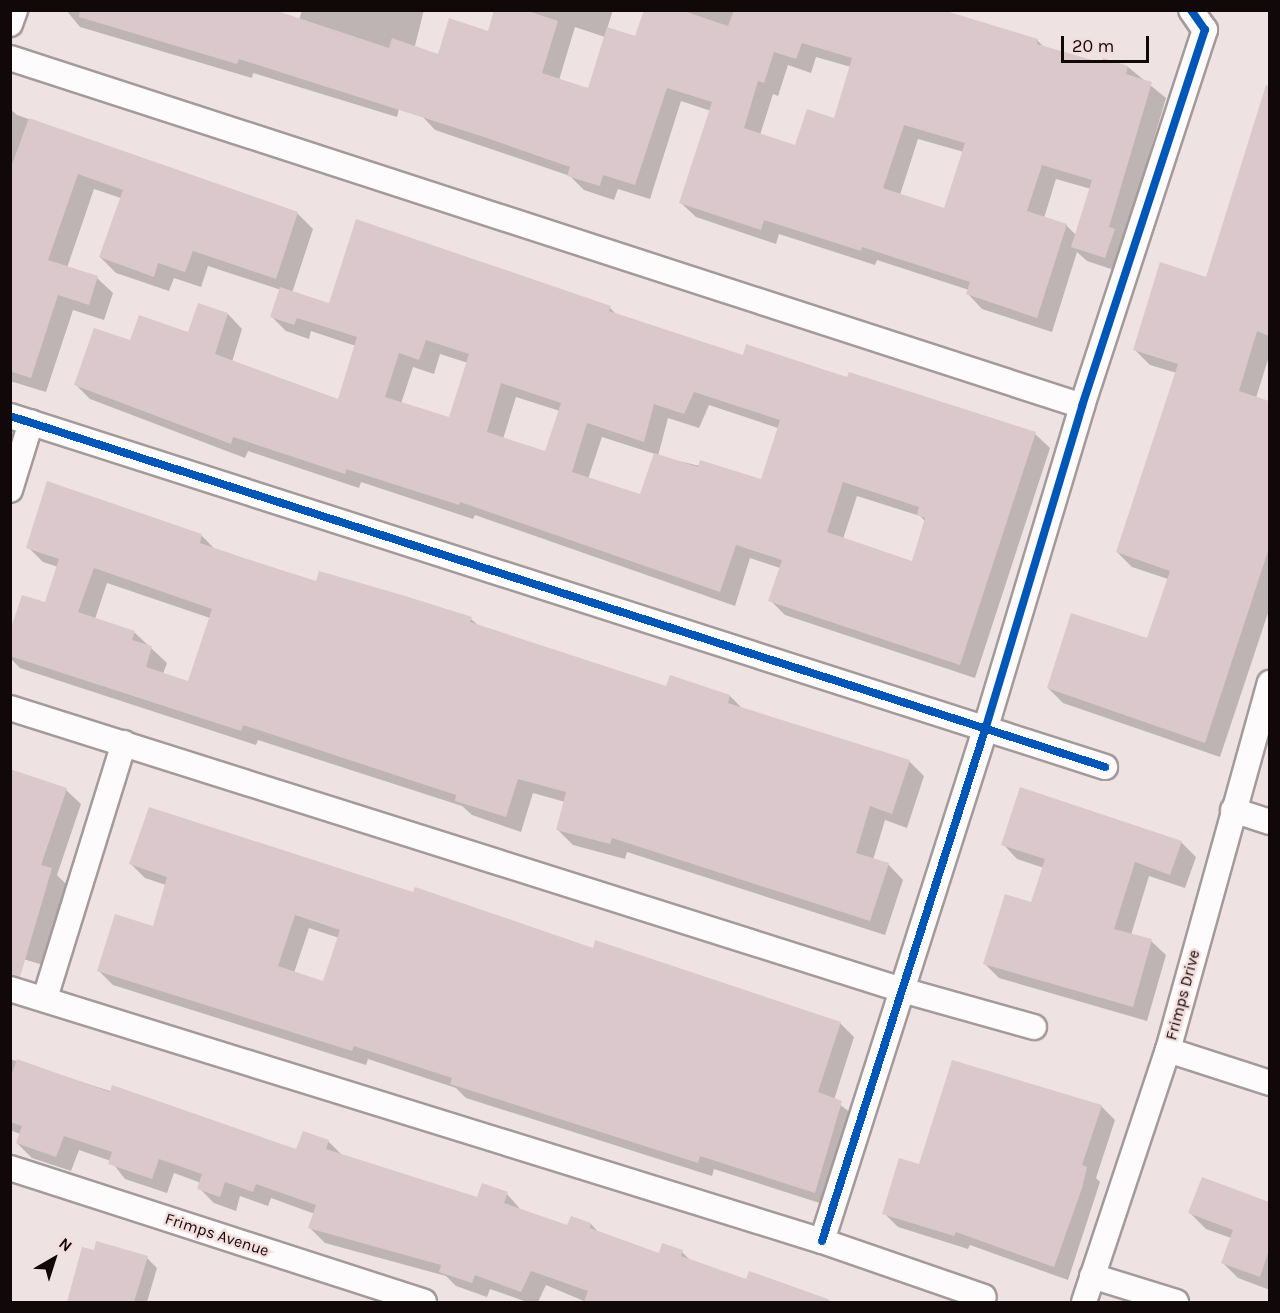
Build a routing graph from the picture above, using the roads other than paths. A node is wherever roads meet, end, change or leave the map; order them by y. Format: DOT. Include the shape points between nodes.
graph roads {
  1 [pos="15,10"];
  2 [pos="1191,10"];
  3 [pos="10,24"];
  4 [pos="10,58"];
  5 [pos="1082,406"];
  6 [pos="21,419"];
  7 [pos="10,490"];
  8 [pos="1269,683"];
  9 [pos="10,708"];
  10 [pos="985,730"];
  11 [pos="124,743"];
  12 [pos="1105,767"];
  13 [pos="1233,810"];
  14 [pos="1269,822"];
  15 [pos="10,988"];
  16 [pos="902,990"];
  17 [pos="45,998"];
  18 [pos="1034,1027"];
  19 [pos="1168,1050"];
  20 [pos="1269,1083"];
  21 [pos="12,1175"];
  22 [pos="822,1240"];
  23 [pos="1092,1276"];
  24 [pos="984,1297"];
  25 [pos="424,1302"];
  26 [pos="1084,1302"];
  27 [pos="1176,1302"];
  1 -- 3 [label="street"];
  2 -- 5 [label="street" via="1205,30"];
  4 -- 5 [label="street"];
  5 -- 10 [label="street"];
  6 -- 7 [label="street"];
  6 -- 10 [label="street"];
  8 -- 13 [label="street, Frimps Drive"];
  9 -- 11 [label="street"];
  10 -- 12 [label="street"];
  10 -- 16 [label="street"];
  11 -- 16 [label="street"];
  11 -- 17 [label="street"];
  13 -- 14 [label="street"];
  13 -- 19 [label="street, Frimps Drive"];
  15 -- 17 [label="street"];
  16 -- 18 [label="street"];
  16 -- 22 [label="street"];
  17 -- 22 [label="street"];
  19 -- 20 [label="street"];
  19 -- 23 [label="street, Frimps Drive"];
  21 -- 25 [label="street, Frimps Avenue"];
  22 -- 24 [label="street"];
  23 -- 26 [label="street, Frimps Drive"];
  23 -- 27 [label="street"];
}
